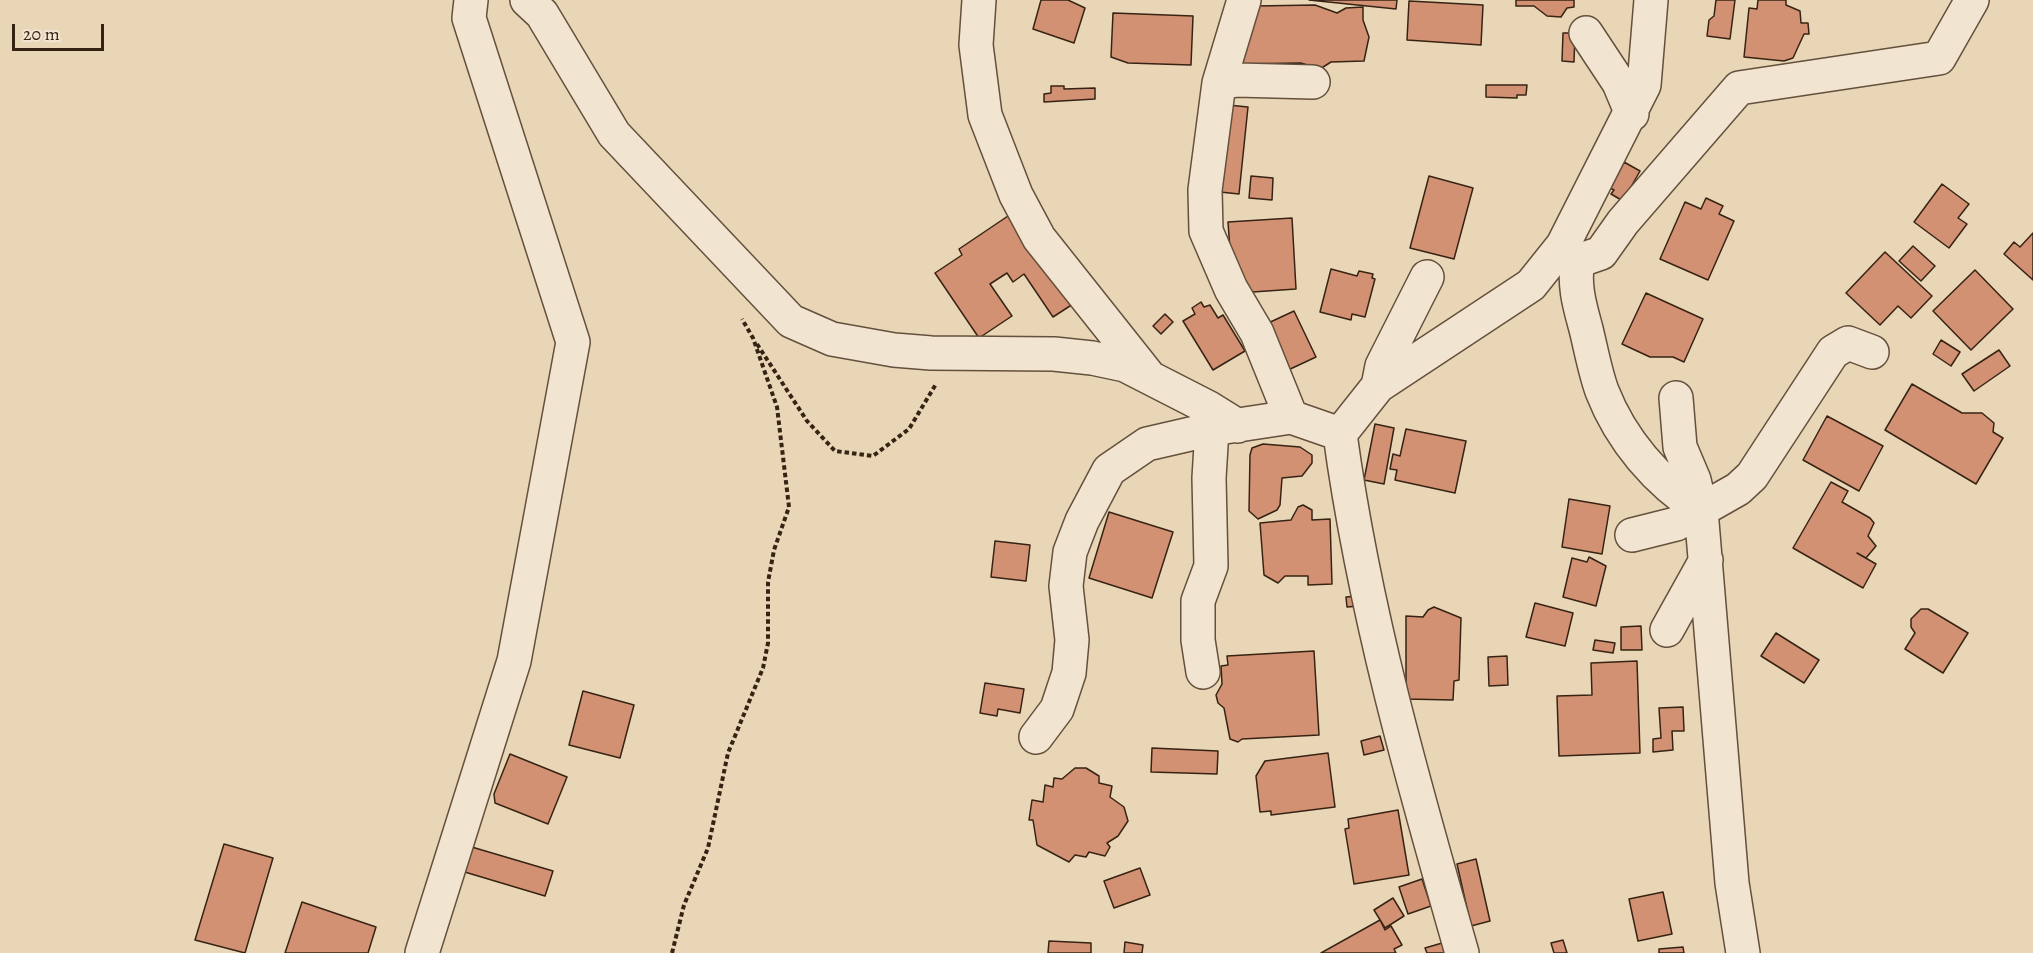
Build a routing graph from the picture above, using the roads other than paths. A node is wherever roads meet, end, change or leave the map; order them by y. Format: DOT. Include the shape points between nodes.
graph roads {
  1 [pos="471,0"];
  2 [pos="527,0"];
  3 [pos="979,0"];
  4 [pos="1244,0"];
  5 [pos="1651,0"];
  6 [pos="1972,0"];
  7 [pos="1586,33"];
  8 [pos="1313,82"];
  9 [pos="1219,83"];
  10 [pos="1632,114"];
  11 [pos="1571,253"];
  12 [pos="1427,278"];
  13 [pos="1872,352"];
  14 [pos="1148,375"];
  15 [pos="1378,386"];
  16 [pos="1676,398"];
  17 [pos="1291,417"];
  18 [pos="1225,428"];
  19 [pos="1340,435"];
  20 [pos="1701,510"];
  21 [pos="1632,535"];
  22 [pos="1706,560"];
  23 [pos="1667,630"];
  24 [pos="1203,672"];
  25 [pos="1036,737"];
  26 [pos="422,953"];
  27 [pos="1462,953"];
  28 [pos="1743,953"];
  1 -- 26 [label="street" via="469,18 573,342 514,661"];
  2 -- 14 [label="street" via="542,14 614,134 791,321 832,339 894,350 1092,358"];
  3 -- 14 [label="street" via="976,45 985,115 1016,195 1039,238"];
  4 -- 9 [label="street"];
  5 -- 10 [label="street" via="1644,85"];
  6 -- 11 [label="street" via="1939,58 1739,88 1623,222 1602,253"];
  7 -- 10 [label="street" via="1619,83"];
  8 -- 9 [label="street"];
  9 -- 17 [label="street" via="1205,190 1206,231 1231,289 1257,333"];
  10 -- 11 [label="street"];
  11 -- 15 [label="street" via="1531,285"];
  11 -- 20 [label="street" via="1602,391 1620,426 1650,469"];
  12 -- 15 [label="street" via="1382,366"];
  13 -- 20 [label="street" via="1848,343 1833,352 1752,476 1738,489"];
  14 -- 18 [label="street"];
  15 -- 19 [label="street"];
  16 -- 20 [label="street" via="1680,447"];
  17 -- 18 [label="street"];
  17 -- 19 [label="street"];
  18 -- 24 [label="street" via="1209,478 1211,566 1198,601"];
  18 -- 25 [label="street" via="1147,444 1109,470 1070,552 1066,586 1072,640 1070,673 1057,709"];
  19 -- 27 [label="street" via="1368,603"];
  20 -- 21 [label="street" via="1677,524"];
  20 -- 22 [label="street"];
  22 -- 23 [label="street"];
  22 -- 28 [label="street" via="1731,872"];
}
